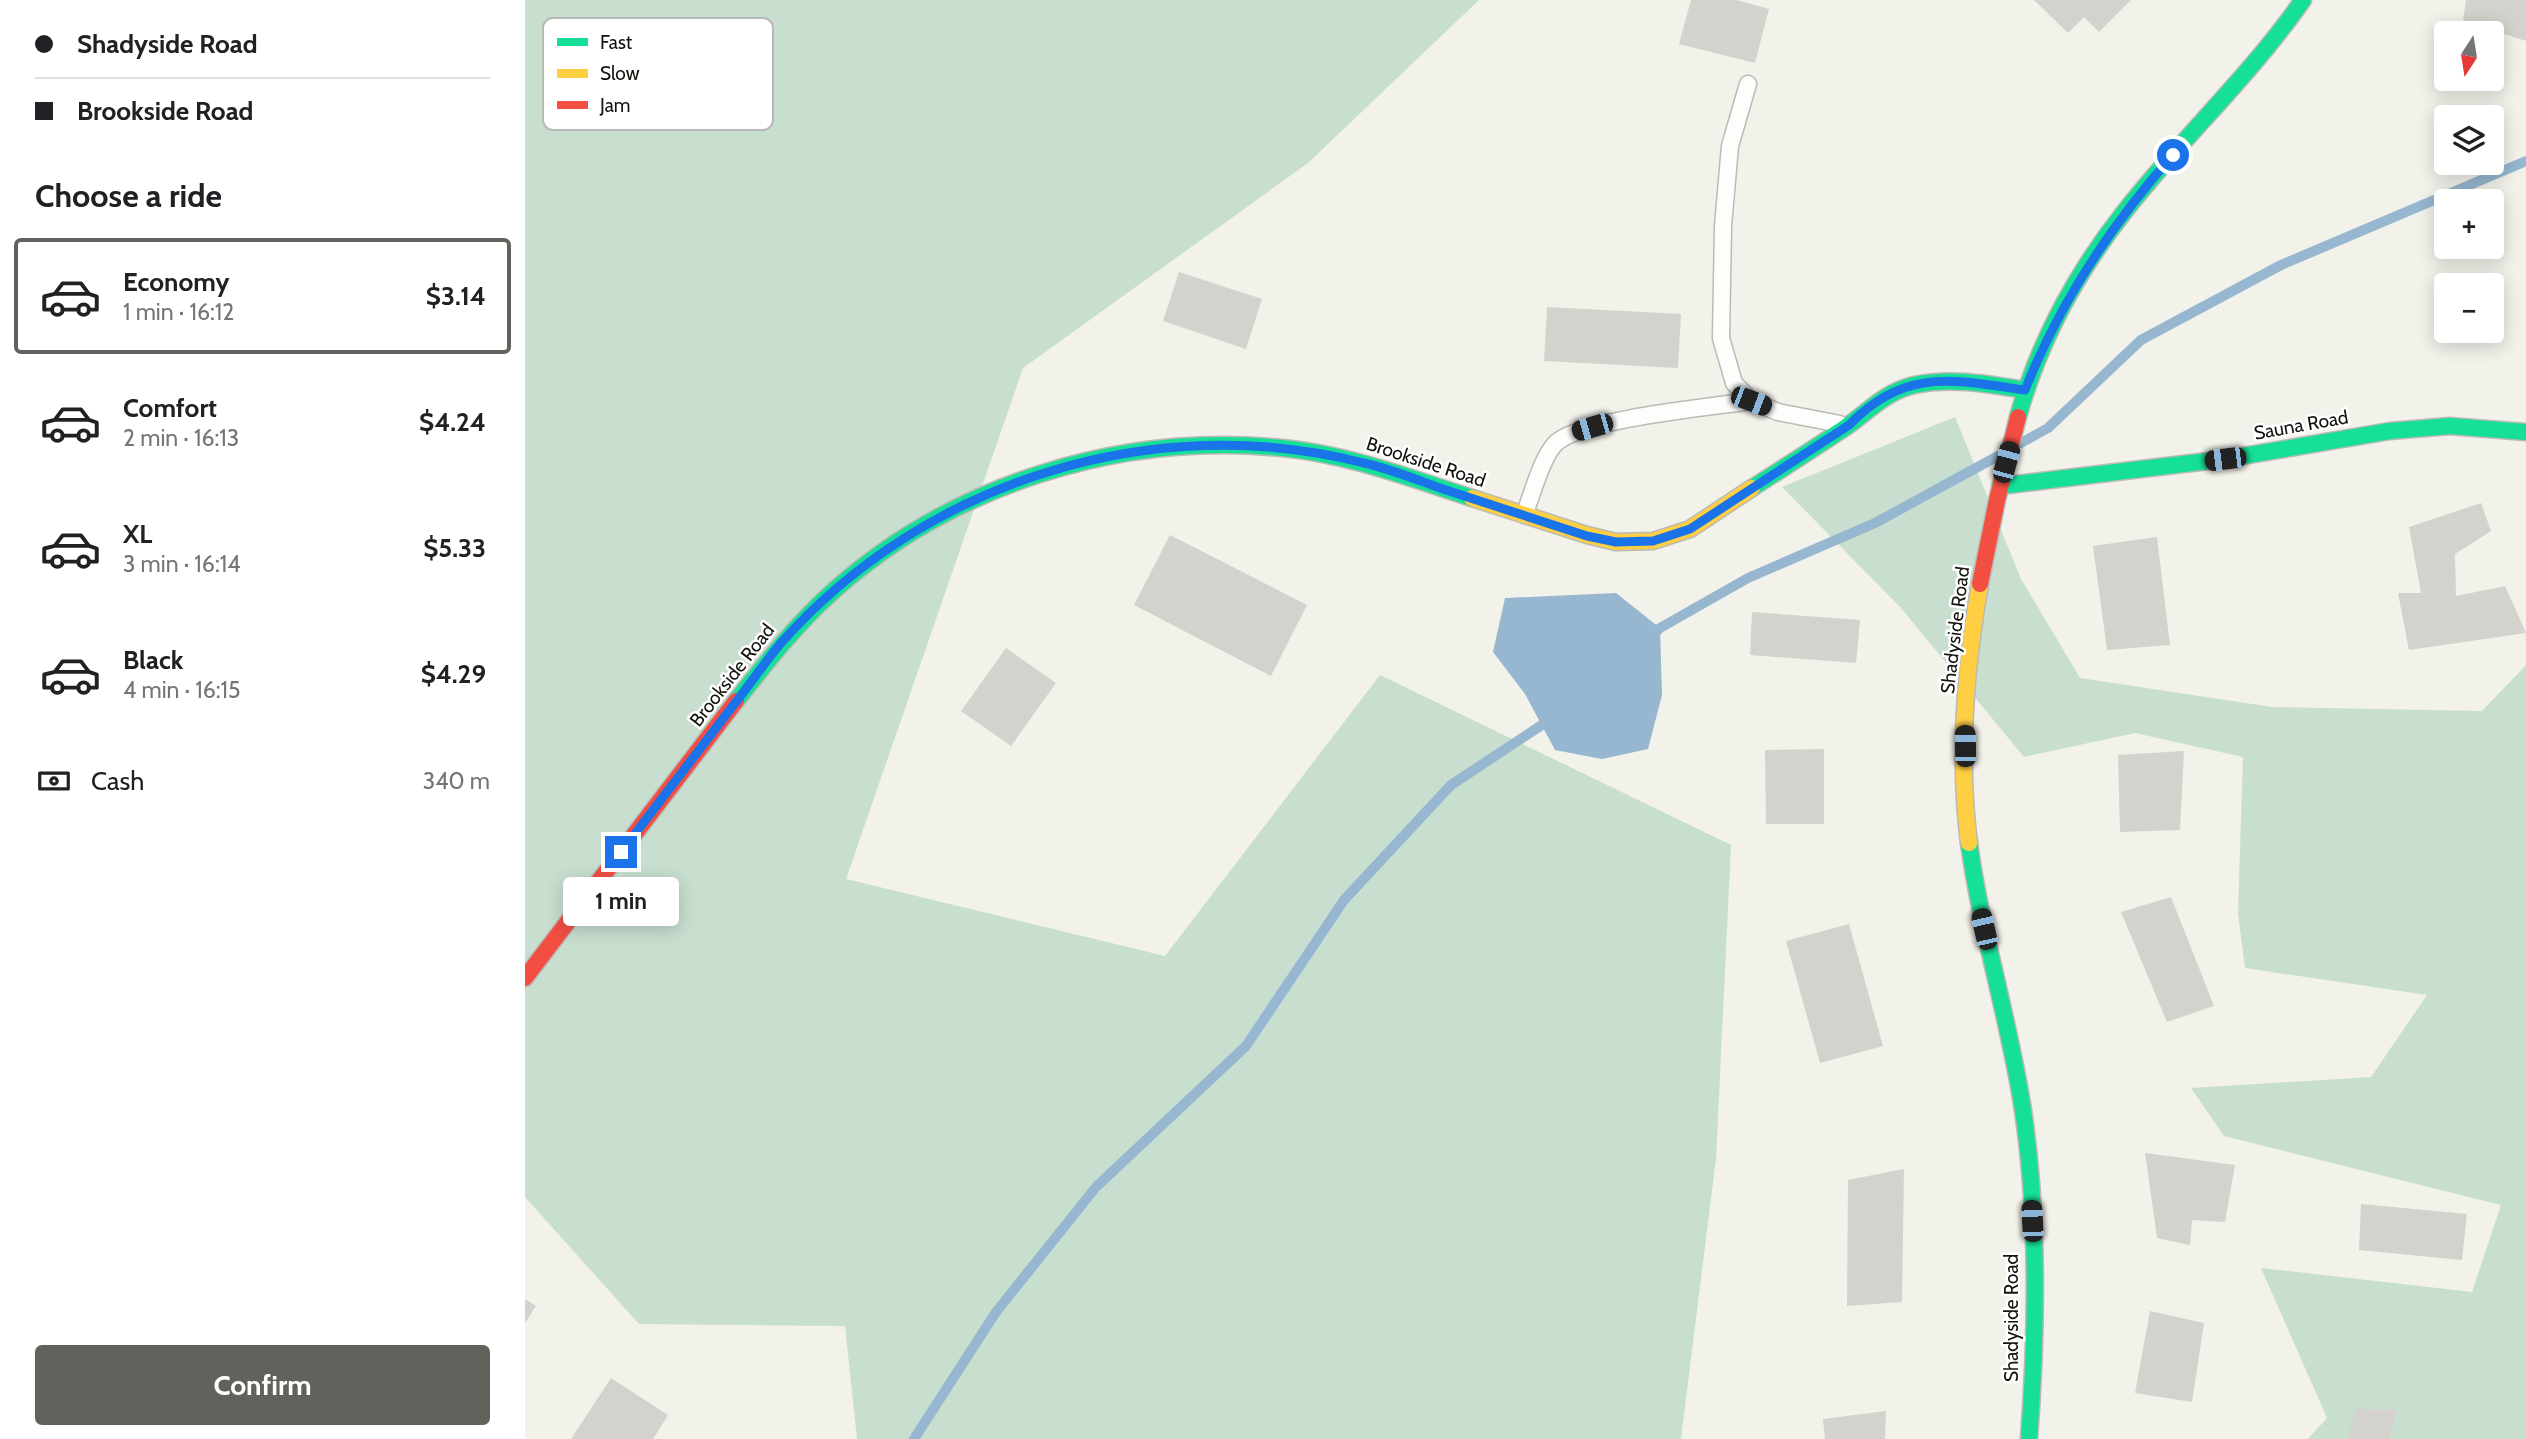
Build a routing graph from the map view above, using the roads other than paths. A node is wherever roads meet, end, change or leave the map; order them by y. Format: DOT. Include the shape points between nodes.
graph roads {
  1 [pos="2303,0"];
  2 [pos="1748,83"];
  3 [pos="2025,390"];
  4 [pos="1751,401"];
  5 [pos="1849,425"];
  6 [pos="2526,432"];
  7 [pos="2000,486"];
  8 [pos="1524,515"];
  9 [pos="525,978"];
  10 [pos="2029,1439"];
  1 -- 3 [label="street, Shadyside Road" via="2282,32 2120,218 2053,324"];
  2 -- 4 [label="lane" via="1730,146 1721,338 1734,383"];
  3 -- 5 [label="street, Brookside Road" via="1953,380 1923,382 1886,395"];
  3 -- 7 [label="street, Shadyside Road"];
  4 -- 5 [label="lane" via="1778,412"];
  4 -- 8 [label="lane" via="1575,432 1556,443 1545,460"];
  5 -- 8 [label="street, Brookside Road" via="1690,529 1653,541 1616,542"];
  6 -- 7 [label="street, Sauna Road" via="2450,426 2390,430 2225,459"];
  7 -- 10 [label="street, Shadyside Road" via="1973,633 1965,722 1967,821 1978,905 2018,1078 2029,1168 2034,1275"];
  8 -- 9 [label="street, Brookside Road" via="1364,463 1283,448 1212,445 1141,450 1071,464 1004,486 939,517 887,549 831,593 781,643"];
}
